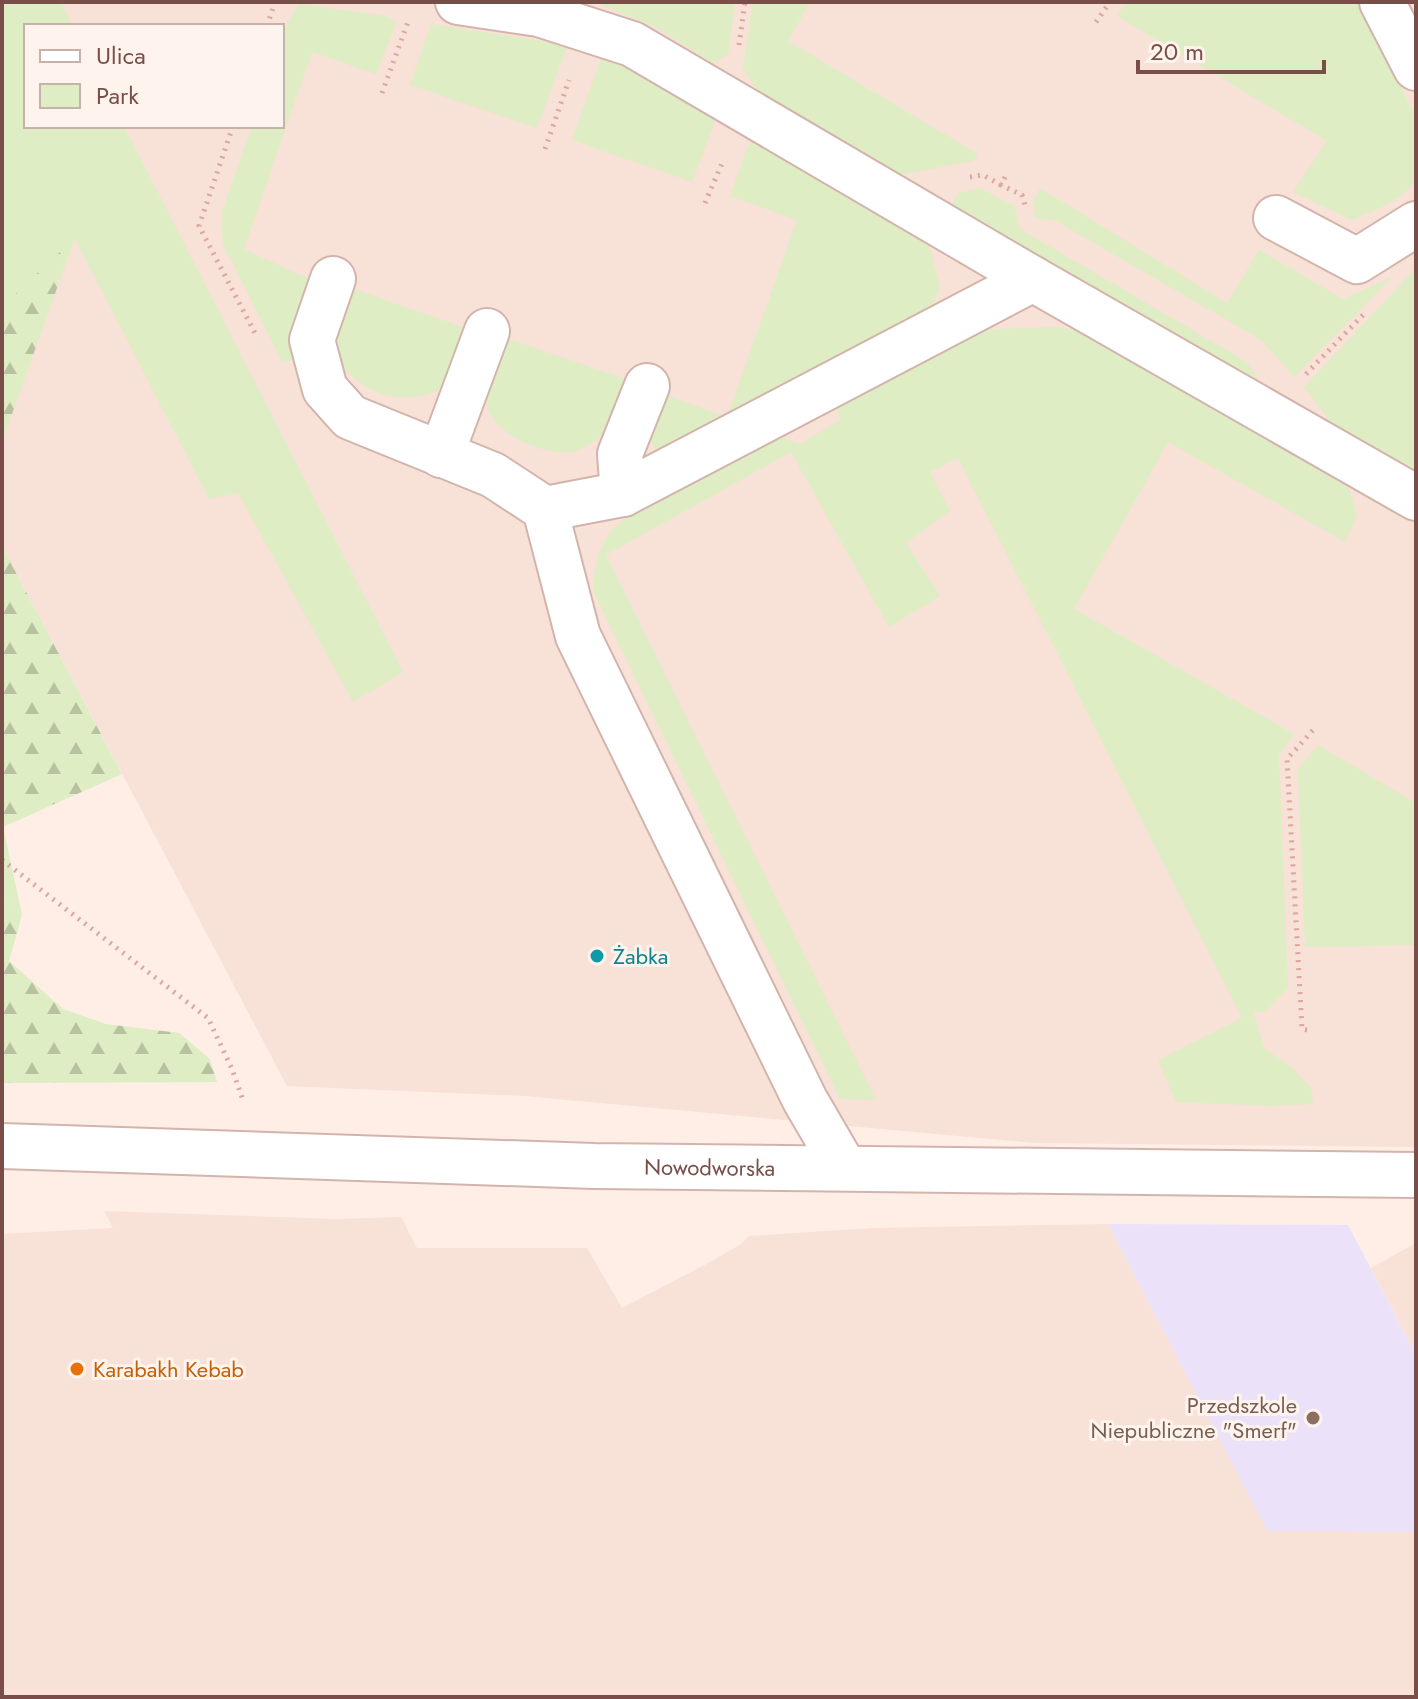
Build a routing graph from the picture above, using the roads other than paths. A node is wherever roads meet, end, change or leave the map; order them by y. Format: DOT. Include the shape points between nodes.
graph roads {
  1 [pos="458,2"];
  2 [pos="1382,2"];
  3 [pos="1416,68"];
  4 [pos="1276,218"];
  5 [pos="1416,224"];
  6 [pos="333,279"];
  7 [pos="1033,279"];
  8 [pos="487,331"];
  9 [pos="647,386"];
  10 [pos="441,455"];
  11 [pos="623,494"];
  12 [pos="1416,498"];
  13 [pos="545,509"];
  14 [pos="2,1146"];
  15 [pos="844,1167"];
  16 [pos="1416,1175"];
  1 -- 7 [label="street" via="539,14 632,44"];
  2 -- 3 [label="street"];
  4 -- 5 [label="street" via="1357,261"];
  6 -- 10 [label="street" via="312,340 325,389 350,417"];
  7 -- 11 [label="street"];
  7 -- 12 [label="street"];
  8 -- 10 [label="street"];
  9 -- 11 [label="street" via="620,454"];
  10 -- 13 [label="street" via="493,475"];
  11 -- 13 [label="street"];
  13 -- 15 [label="street" via="578,636 805,1100"];
  14 -- 15 [label="street, Nowodworska" via="594,1166"];
  15 -- 16 [label="street, Nowodworska"];
}
